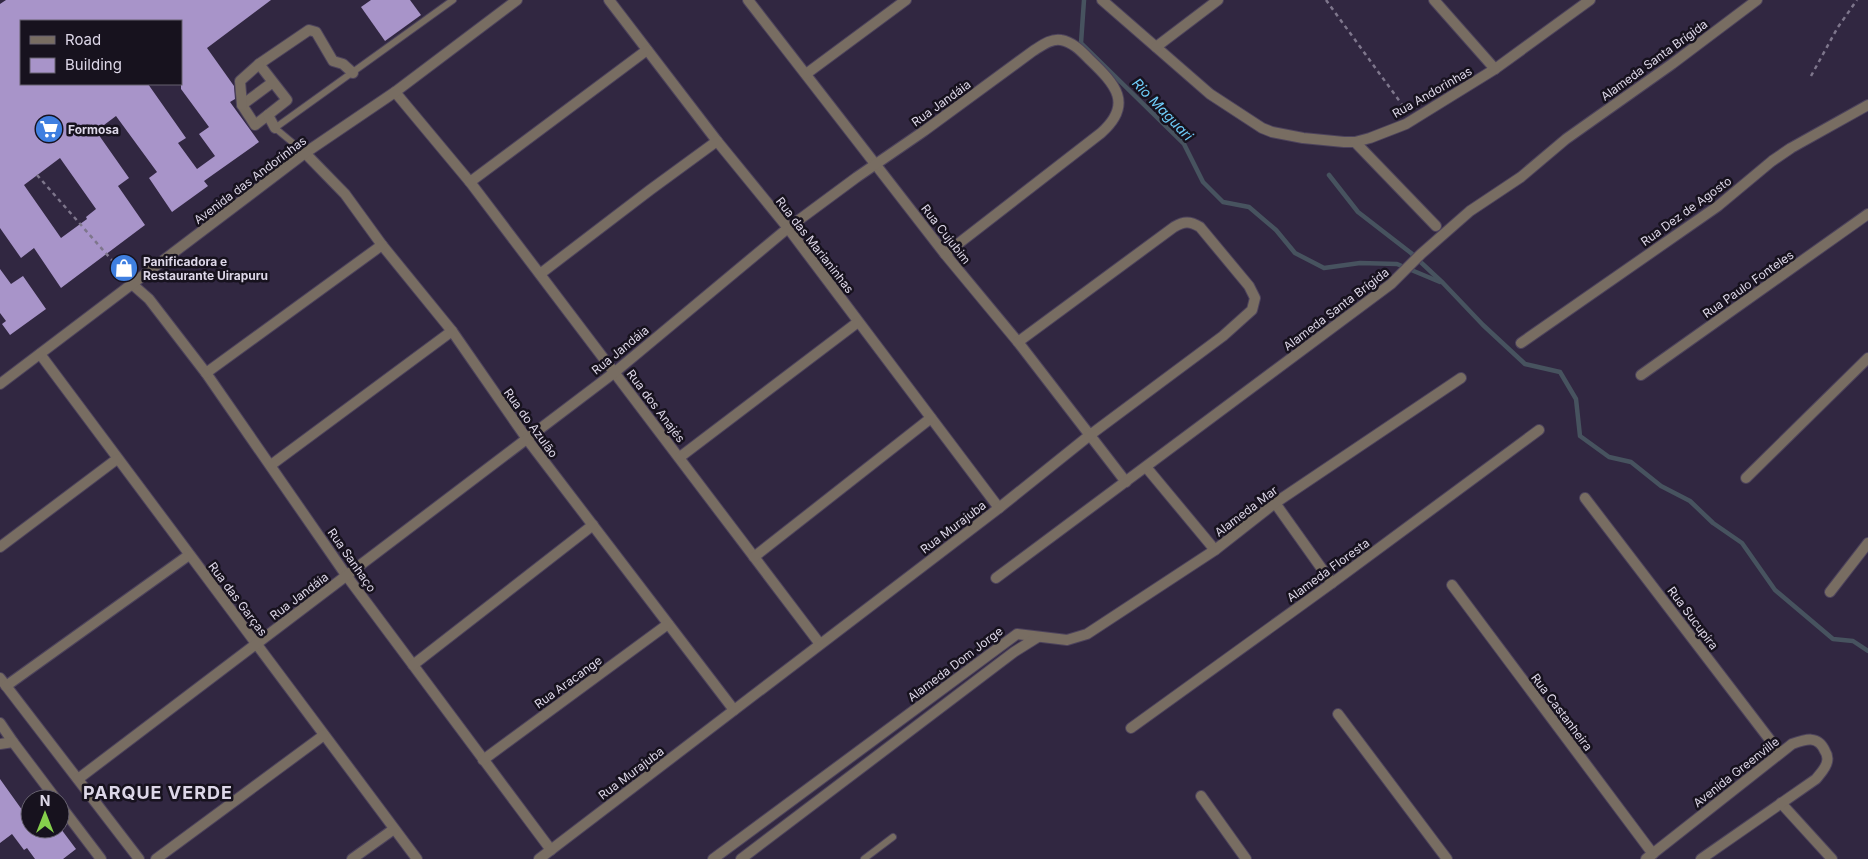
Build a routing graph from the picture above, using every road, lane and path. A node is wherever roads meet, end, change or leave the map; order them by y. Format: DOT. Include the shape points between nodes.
graph roads {
  1 [pos="453,0"];
  2 [pos="517,0"];
  3 [pos="609,0"];
  4 [pos="748,0"];
  5 [pos="906,0"];
  6 [pos="1102,0"];
  7 [pos="1218,0"];
  8 [pos="1326,0"];
  9 [pos="1434,0"];
  10 [pos="1590,0"];
  11 [pos="1757,0"];
  12 [pos="1857,0"];
  13 [pos="1156,47"];
  14 [pos="647,50"];
  15 [pos="259,64"];
  16 [pos="1495,68"];
  17 [pos="353,73"];
  18 [pos="806,74"];
  19 [pos="1811,76"];
  20 [pos="272,82"];
  21 [pos="395,92"];
  22 [pos="242,105"];
  23 [pos="1868,105"];
  24 [pos="268,115"];
  25 [pos="1413,120"];
  26 [pos="275,128"];
  27 [pos="717,141"];
  28 [pos="1355,142"];
  29 [pos="305,153"];
  30 [pos="876,164"];
  31 [pos="37,175"];
  32 [pos="470,182"];
  33 [pos="1868,214"];
  34 [pos="1436,226"];
  35 [pos="788,228"];
  36 [pos="382,245"];
  37 [pos="945,254"];
  38 [pos="540,274"];
  39 [pos="132,284"];
  40 [pos="858,322"];
  41 [pos="452,331"];
  42 [pos="1018,342"];
  43 [pos="1521,343"];
  44 [pos="40,354"];
  45 [pos="1868,358"];
  46 [pos="615,372"];
  47 [pos="206,373"];
  48 [pos="1641,375"];
  49 [pos="1461,378"];
  50 [pos="0,384"];
  51 [pos="930,418"];
  52 [pos="1539,430"];
  53 [pos="1090,434"];
  54 [pos="526,439"];
  55 [pos="680,457"];
  56 [pos="118,459"];
  57 [pos="271,464"];
  58 [pos="1146,467"];
  59 [pos="1746,478"];
  60 [pos="1126,482"];
  61 [pos="1585,498"];
  62 [pos="1276,503"];
  63 [pos="999,508"];
  64 [pos="592,526"];
  65 [pos="1868,543"];
  66 [pos="0,547"];
  67 [pos="1215,550"];
  68 [pos="189,555"];
  69 [pos="754,557"];
  70 [pos="346,576"];
  71 [pos="996,578"];
  72 [pos="1332,583"];
  73 [pos="1452,585"];
  74 [pos="1830,592"];
  75 [pos="668,624"];
  76 [pos="1038,637"];
  77 [pos="256,644"];
  78 [pos="820,644"];
  79 [pos="413,665"];
  80 [pos="3,682"];
  81 [pos="734,710"];
  82 [pos="1338,714"];
  83 [pos="0,723"];
  84 [pos="1131,728"];
  85 [pos="324,735"];
  86 [pos="13,742"];
  87 [pos="0,744"];
  88 [pos="1780,753"];
  89 [pos="483,760"];
  90 [pos="78,779"];
  91 [pos="48,789"];
  92 [pos="1201,796"];
  93 [pos="1781,803"];
  94 [pos="70,818"];
  95 [pos="394,829"];
  96 [pos="893,838"];
  97 [pos="551,850"];
  98 [pos="1649,856"];
  99 [pos="101,859"];
  100 [pos="139,859"];
  101 [pos="156,859"];
  102 [pos="352,859"];
  103 [pos="416,859"];
  104 [pos="539,859"];
  105 [pos="713,859"];
  106 [pos="741,859"];
  107 [pos="864,859"];
  108 [pos="1246,859"];
  109 [pos="1447,859"];
  110 [pos="1701,859"];
  111 [pos="1832,859"];
  1 -- 17 [label="lane"];
  2 -- 21 [label="street, Avenida das Andorinhas"];
  3 -- 14 [label="street, Rua das Marianinhas"];
  4 -- 18 [label="street, Rua Cujubim"];
  5 -- 18 [label="street"];
  6 -- 13 [label="street, Rua Andorinhas"];
  7 -- 13 [label="street"];
  8 -- 25 [label="path"];
  9 -- 16 [label="street"];
  10 -- 16 [label="street, Rua Andorinhas"];
  11 -- 58 [label="street, Alameda Santa Brígida" via="1566,139 1521,177 1470,211 1391,284"];
  12 -- 19 [label="path"];
  13 -- 28 [label="street, Rua Andorinhas" via="1210,94 1262,128 1303,138"];
  14 -- 27 [label="street, Rua das Marianinhas"];
  14 -- 32 [label="street"];
  15 -- 17 [label="street" via="309,30 316,32 333,61 343,64"];
  15 -- 20 [label="street"];
  15 -- 22 [label="street" via="240,81"];
  16 -- 25 [label="street, Rua Andorinhas"];
  17 -- 26 [label="lane"];
  18 -- 30 [label="street, Rua Cujubim"];
  20 -- 22 [label="street"];
  20 -- 24 [label="street" via="287,100"];
  21 -- 29 [label="street, Avenida das Andorinhas"];
  21 -- 32 [label="street, Rua dos Anajés"];
  22 -- 24 [label="street" via="255,125"];
  23 -- 43 [label="street, Rua Dez de Agosto" via="1791,148 1718,206"];
  24 -- 26 [label="street"];
  25 -- 28 [label="street, Rua Andorinhas"];
  26 -- 29 [label="lane"];
  27 -- 35 [label="street, Rua das Marianinhas"];
  27 -- 38 [label="street"];
  28 -- 34 [label="street"];
  29 -- 36 [label="street, Rua do Azulão" via="345,194"];
  29 -- 39 [label="street, Avenida das Andorinhas"];
  30 -- 35 [label="street, Rua Jandáia"];
  30 -- 37 [label="street, Rua Cujubim"];
  30 -- 37 [label="street, Rua Jandáia" via="1045,44 1059,40 1076,47 1110,80 1118,92 1116,116 1110,124"];
  31 -- 39 [label="path"];
  32 -- 38 [label="street, Rua dos Anajés"];
  33 -- 48 [label="street, Rua Paulo Fonteles"];
  35 -- 40 [label="street, Rua das Marianinhas"];
  35 -- 46 [label="street, Rua Jandáia"];
  36 -- 41 [label="street, Rua do Azulão"];
  36 -- 47 [label="street"];
  37 -- 42 [label="street, Rua Cujubim"];
  38 -- 46 [label="street, Rua dos Anajés"];
  39 -- 44 [label="street, Avenida das Andorinhas"];
  39 -- 47 [label="street, Rua Sanhaço" via="149,299"];
  40 -- 51 [label="street, Rua das Marianinhas"];
  40 -- 55 [label="street"];
  41 -- 54 [label="street, Rua do Azulão"];
  41 -- 57 [label="street"];
  42 -- 53 [label="street, Rua Cujubim"];
  42 -- 53 [label="street, Rua Murajuba" via="1180,223 1192,222 1200,226 1249,286 1255,298 1252,310 1223,336"];
  44 -- 50 [label="street, Avenida das Andorinhas"];
  44 -- 56 [label="street, Rua das Garças"];
  45 -- 59 [label="street"];
  46 -- 54 [label="street, Rua Jandáia"];
  46 -- 55 [label="street, Rua dos Anajés"];
  47 -- 57 [label="street, Rua Sanhaço"];
  49 -- 62 [label="street, Alameda Mar"];
  51 -- 63 [label="street, Rua das Marianinhas"];
  51 -- 69 [label="street"];
  52 -- 72 [label="street, Alameda Floresta"];
  53 -- 60 [label="street, Rua Cujubim"];
  53 -- 63 [label="street, Rua Murajuba"];
  54 -- 64 [label="street, Rua do Azulão"];
  54 -- 70 [label="street, Rua Jandáia"];
  55 -- 69 [label="street, Rua dos Anajés"];
  56 -- 66 [label="street"];
  56 -- 68 [label="street, Rua das Garças"];
  57 -- 70 [label="street, Rua Sanhaço"];
  58 -- 60 [label="street, Alameda Santa Brígida"];
  58 -- 67 [label="street"];
  60 -- 71 [label="street, Alameda Santa Brígida"];
  61 -- 88 [label="street, Rua Sucupira"];
  62 -- 67 [label="street, Alameda Mar"];
  62 -- 72 [label="street"];
  63 -- 78 [label="street, Rua Murajuba"];
  64 -- 75 [label="street, Rua do Azulão"];
  64 -- 79 [label="street"];
  65 -- 74 [label="street"];
  67 -- 76 [label="street, Alameda Mar" via="1087,634 1067,640"];
  68 -- 77 [label="street, Rua das Garças"];
  68 -- 80 [label="street"];
  69 -- 78 [label="street, Rua dos Anajés"];
  70 -- 77 [label="street, Rua Jandáia"];
  70 -- 79 [label="street, Rua Sanhaço"];
  72 -- 84 [label="street, Alameda Floresta"];
  73 -- 98 [label="street, Rua Castanheira"];
  75 -- 81 [label="street, Rua do Azulão"];
  75 -- 89 [label="street, Rua Aracange"];
  76 -- 105 [label="street, Alameda Dom Jorge" via="1017,634"];
  76 -- 106 [label="street, Alameda Dom Jorge"];
  77 -- 85 [label="street, Rua das Garças"];
  77 -- 90 [label="street, Rua Jandáia"];
  78 -- 81 [label="street, Rua Murajuba"];
  79 -- 89 [label="street, Rua Sanhaço"];
  80 -- 90 [label="street"];
  81 -- 97 [label="street, Rua Murajuba"];
  82 -- 109 [label="street"];
  83 -- 86 [label="street"];
  85 -- 95 [label="street, Rua das Garças"];
  85 -- 101 [label="street"];
  86 -- 87 [label="street"];
  86 -- 91 [label="street"];
  88 -- 93 [label="street, Avenida Greenville" via="1806,739 1817,740 1827,754 1827,763 1816,779"];
  88 -- 98 [label="street, Avenida Greenville"];
  89 -- 97 [label="street, Rua Sanhaço"];
  90 -- 100 [label="street"];
  92 -- 108 [label="street"];
  93 -- 110 [label="street, Avenida Greenville"];
  93 -- 111 [label="street"];
  94 -- 99 [label="street"];
  95 -- 102 [label="street"];
  95 -- 103 [label="street, Rua das Garças"];
  96 -- 107 [label="lane"];
  97 -- 104 [label="street, Rua Murajuba"];
}
